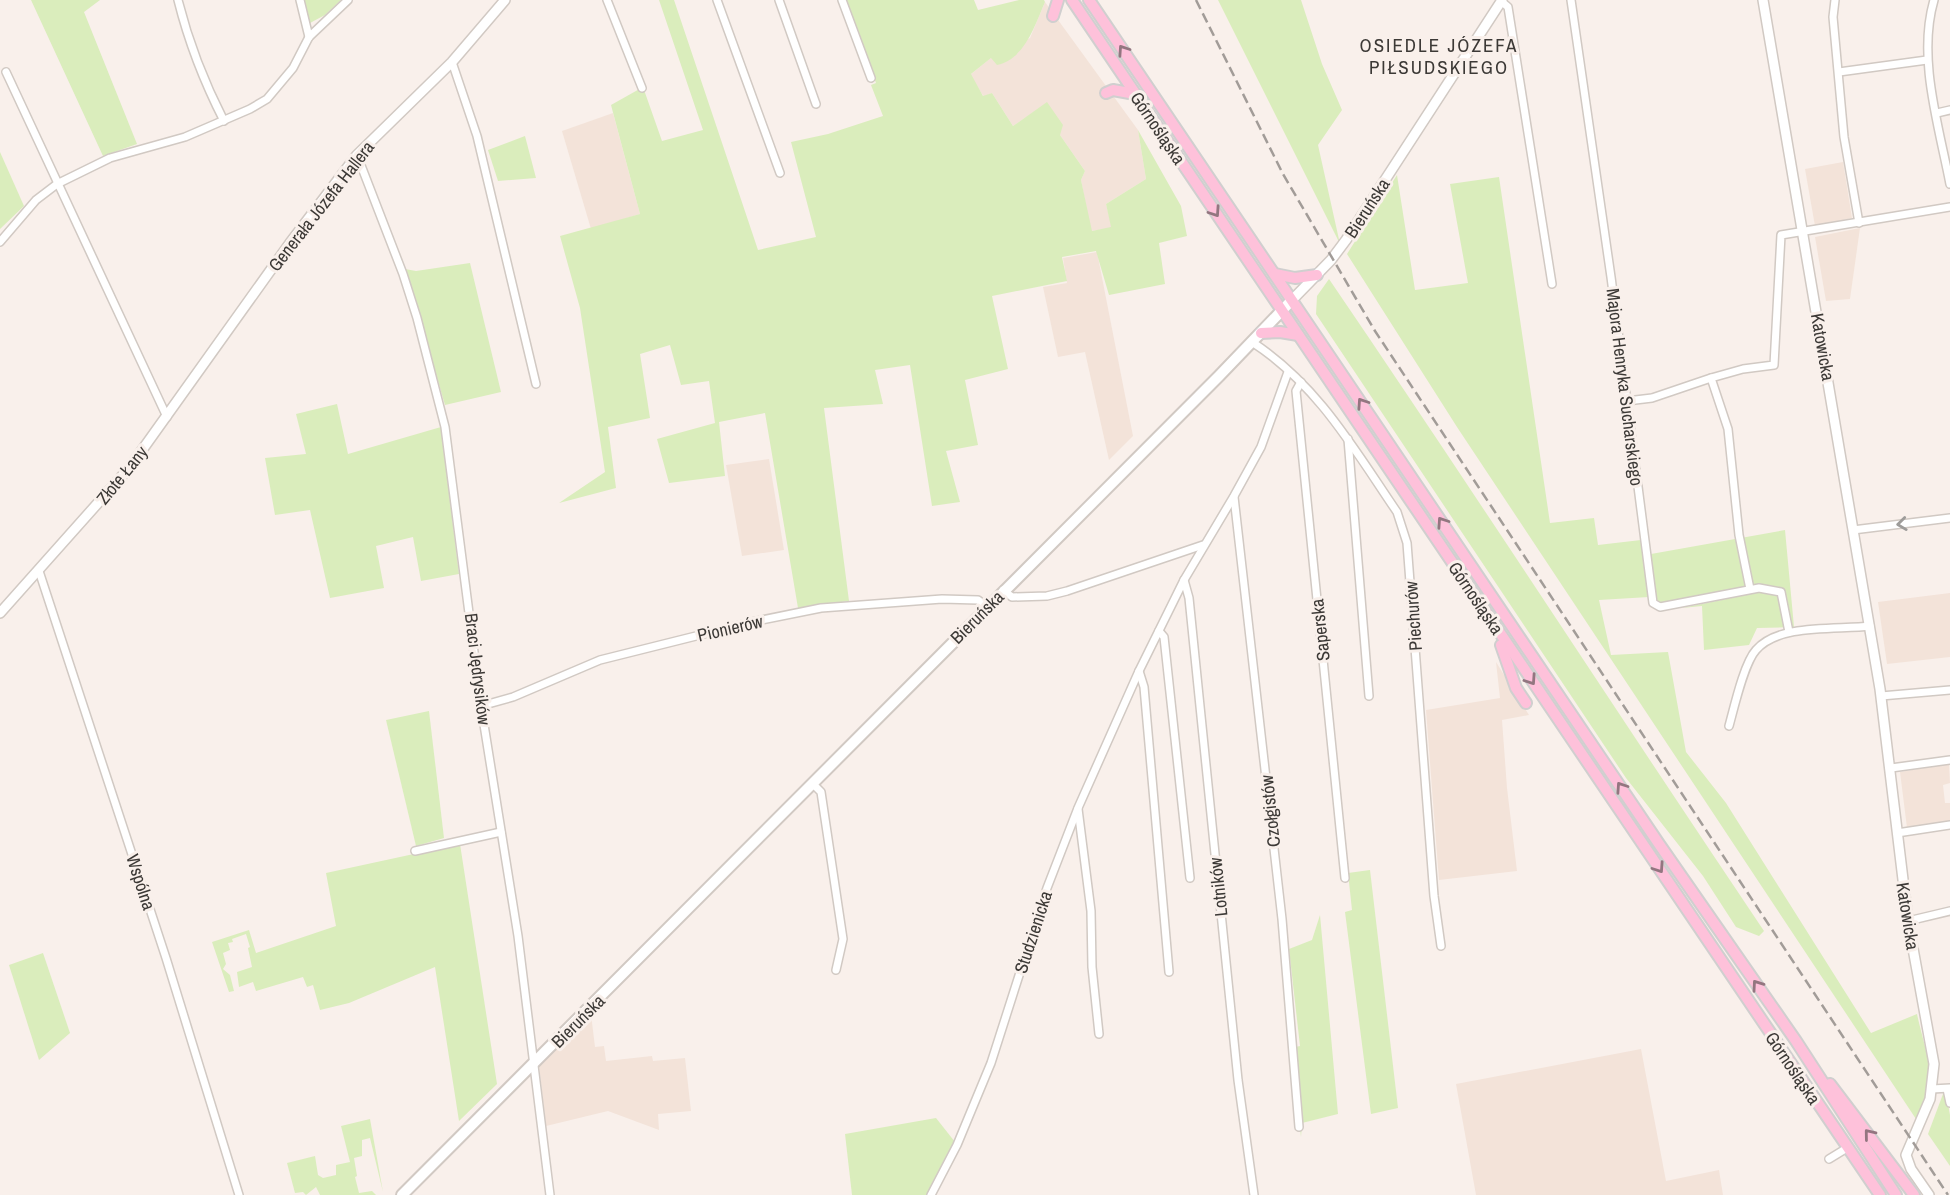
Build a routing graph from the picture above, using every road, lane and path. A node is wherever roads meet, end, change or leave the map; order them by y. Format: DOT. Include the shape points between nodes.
graph roads {
  1 [pos="178,0"];
  2 [pos="300,0"];
  3 [pos="348,0"];
  4 [pos="505,0"];
  5 [pos="607,0"];
  6 [pos="717,0"];
  7 [pos="779,0"];
  8 [pos="842,0"];
  9 [pos="1058,0"];
  10 [pos="1072,0"];
  11 [pos="1089,0"];
  12 [pos="1571,0"];
  13 [pos="1763,0"];
  14 [pos="1835,0"];
  15 [pos="1934,0"];
  16 [pos="1502,1"];
  17 [pos="1053,16"];
  18 [pos="309,37"];
  19 [pos="1927,60"];
  20 [pos="452,62"];
  21 [pos="6,72"];
  22 [pos="1839,72"];
  23 [pos="871,78"];
  24 [pos="642,88"];
  25 [pos="1106,93"];
  26 [pos="1135,94"];
  27 [pos="816,104"];
  28 [pos="1950,110"];
  29 [pos="1937,113"];
  30 [pos="224,121"];
  31 [pos="357,155"];
  32 [pos="780,173"];
  33 [pos="57,184"];
  34 [pos="1950,184"];
  35 [pos="1950,207"];
  36 [pos="1859,223"];
  37 [pos="1802,233"];
  38 [pos="0,242"];
  39 [pos="1275,274"];
  40 [pos="1317,275"];
  41 [pos="1552,284"];
  42 [pos="1292,300"];
  43 [pos="1282,311"];
  44 [pos="231,327"];
  45 [pos="1261,333"];
  46 [pos="1298,335"];
  47 [pos="1252,342"];
  48 [pos="1288,372"];
  49 [pos="1712,378"];
  50 [pos="1301,382"];
  51 [pos="536,384"];
  52 [pos="1627,401"];
  53 [pos="167,417"];
  54 [pos="1348,439"];
  55 [pos="1234,496"];
  56 [pos="1950,518"];
  57 [pos="1853,530"];
  58 [pos="1203,544"];
  59 [pos="39,571"];
  60 [pos="1184,580"];
  61 [pos="1750,589"];
  62 [pos="1003,590"];
  63 [pos="987,607"];
  64 [pos="0,613"];
  65 [pos="1493,623"];
  66 [pos="1870,626"];
  67 [pos="1159,631"];
  68 [pos="1789,632"];
  69 [pos="1139,671"];
  70 [pos="1950,690"];
  71 [pos="1369,696"];
  72 [pos="1881,696"];
  73 [pos="1526,704"];
  74 [pos="481,706"];
  75 [pos="1729,726"];
  76 [pos="1950,760"];
  77 [pos="1891,768"];
  78 [pos="813,784"];
  79 [pos="1077,808"];
  80 [pos="1950,825"];
  81 [pos="501,832"];
  82 [pos="1897,833"];
  83 [pos="415,851"];
  84 [pos="1189,878"];
  85 [pos="1345,878"];
  86 [pos="1950,911"];
  87 [pos="1908,920"];
  88 [pos="1441,946"];
  89 [pos="836,970"];
  90 [pos="1169,972"];
  91 [pos="1099,1034"];
  92 [pos="1796,1041"];
  93 [pos="535,1063"];
  94 [pos="1932,1089"];
  95 [pos="1949,1089"];
  96 [pos="1950,1103"];
  97 [pos="1299,1127"];
  98 [pos="1847,1148"];
  99 [pos="1829,1159"];
  100 [pos="1912,1192"];
  101 [pos="239,1195"];
  102 [pos="402,1195"];
  103 [pos="550,1195"];
  104 [pos="931,1195"];
  105 [pos="1254,1195"];
  106 [pos="1880,1195"];
  107 [pos="1896,1195"];
  108 [pos="1929,1195"];
  1 -- 30 [label="street" via="203,81"];
  2 -- 18 [label="street"];
  3 -- 18 [label="street"];
  4 -- 20 [label="street, Generała Józefa Hallera"];
  5 -- 24 [label="street"];
  6 -- 32 [label="street"];
  7 -- 27 [label="street"];
  8 -- 23 [label="street"];
  9 -- 17 [label="main road"];
  10 -- 26 [label="main road, Górnośląska"];
  39 -- 11 [label="main road, Górnośląska, one-way"];
  12 -- 52 [label="street, Majora Henryka Sucharskiego"];
  13 -- 37 [label="street, Katowicka"];
  14 -- 22 [label="street"];
  15 -- 19 [label="street"];
  16 -- 40 [label="street, Bieruńska" via="1346,240"];
  16 -- 41 [label="street" via="1508,7"];
  18 -- 30 [label="street" via="293,68 267,99"];
  19 -- 22 [label="street"];
  19 -- 29 [label="street"];
  20 -- 31 [label="street, Generała Józefa Hallera"];
  20 -- 51 [label="street" via="483,156"];
  21 -- 33 [label="street"];
  22 -- 36 [label="street" via="1844,137"];
  25 -- 26 [label="main road"];
  26 -- 43 [label="main road, Górnośląska, one-way"];
  28 -- 29 [label="street"];
  29 -- 34 [label="street"];
  30 -- 33 [label="street" via="97,163"];
  31 -- 44 [label="street, Generała Józefa Hallera"];
  31 -- 74 [label="street, Braci Jędrysików" via="406,285 445,427"];
  33 -- 38 [label="street" via="36,200"];
  33 -- 53 [label="street"];
  35 -- 36 [label="street"];
  36 -- 37 [label="street"];
  37 -- 49 [label="street" via="1781,235 1774,365"];
  37 -- 57 [label="street, Katowicka"];
  39 -- 40 [label="main road" via="1295,278"];
  39 -- 42 [label="main road, Górnośląska"];
  40 -- 42 [label="street, Bieruńska"];
  42 -- 43 [label="main road, Bieruńska"];
  92 -- 42 [label="main road, Górnośląska, one-way"];
  43 -- 45 [label="main road, Bieruńska"];
  43 -- 46 [label="main road, Górnośląska"];
  44 -- 53 [label="street, Złote Łany"];
  45 -- 46 [label="main road"];
  45 -- 47 [label="main road, Bieruńska"];
  46 -- 65 [label="main road, Górnośląska"];
  47 -- 48 [label="street, Piechurów"];
  47 -- 62 [label="main road, Bieruńska"];
  48 -- 50 [label="street, Piechurów"];
  48 -- 55 [label="street, Studzienicka" via="1261,447"];
  49 -- 52 [label="street" via="1652,398"];
  49 -- 61 [label="street" via="1728,429 1739,535"];
  50 -- 54 [label="street, Piechurów"];
  50 -- 85 [label="street, Saperska" via="1296,391"];
  52 -- 61 [label="street, Majora Henryka Sucharskiego" via="1653,603 1660,607"];
  53 -- 59 [label="street, Złote Łany" via="131,467"];
  54 -- 71 [label="street"];
  54 -- 88 [label="street, Piechurów" via="1397,512 1407,543"];
  55 -- 58 [label="street, Studzienicka"];
  55 -- 97 [label="street, Czołgistów" via="1282,919"];
  56 -- 57 [label="street, one-way"];
  57 -- 66 [label="street, Katowicka"];
  58 -- 60 [label="street, Studzienicka"];
  58 -- 62 [label="street" via="1047,596 1012,597"];
  59 -- 64 [label="street, Złote Łany"];
  59 -- 101 [label="street, Wspólna"];
  60 -- 67 [label="street, Studzienicka"];
  60 -- 105 [label="street, Lotników"];
  61 -- 68 [label="street, Majora Henryka Sucharskiego" via="1781,592"];
  62 -- 63 [label="main road, Bieruńska"];
  63 -- 74 [label="street, Pionierów" via="978,600 911,600 821,608 600,660"];
  63 -- 78 [label="main road, Bieruńska"];
  65 -- 73 [label="main road"];
  65 -- 98 [label="main road, Górnośląska, one-way"];
  66 -- 68 [label="street"];
  66 -- 72 [label="street, Katowicka"];
  67 -- 69 [label="street, Studzienicka"];
  67 -- 84 [label="street, Lotników" via="1164,637"];
  68 -- 75 [label="street" via="1755,650"];
  69 -- 79 [label="street, Studzienicka"];
  69 -- 90 [label="street"];
  70 -- 72 [label="street"];
  72 -- 77 [label="street, Katowicka"];
  74 -- 81 [label="street, Braci Jędrysików"];
  76 -- 77 [label="street"];
  77 -- 82 [label="street, Katowicka"];
  78 -- 89 [label="street" via="821,792 843,939"];
  78 -- 93 [label="main road, Bieruńska"];
  79 -- 91 [label="street" via="1091,911"];
  79 -- 104 [label="street, Studzienicka" via="991,1063"];
  80 -- 82 [label="street"];
  81 -- 83 [label="street"];
  81 -- 93 [label="street, Braci Jędrysików"];
  82 -- 87 [label="street, Katowicka"];
  86 -- 87 [label="street"];
  87 -- 94 [label="street, Katowicka" via="1934,1064"];
  100 -- 92 [label="main road, one-way"];
  92 -- 107 [label="main road, Górnośląska"];
  93 -- 102 [label="main road, Bieruńska"];
  93 -- 103 [label="street, Braci Jędrysików"];
  94 -- 95 [label="street"];
  94 -- 108 [label="street, Katowicka" via="1906,1154"];
  95 -- 96 [label="street"];
  98 -- 99 [label="street"];
  98 -- 106 [label="main road, Górnośląska"];
}
